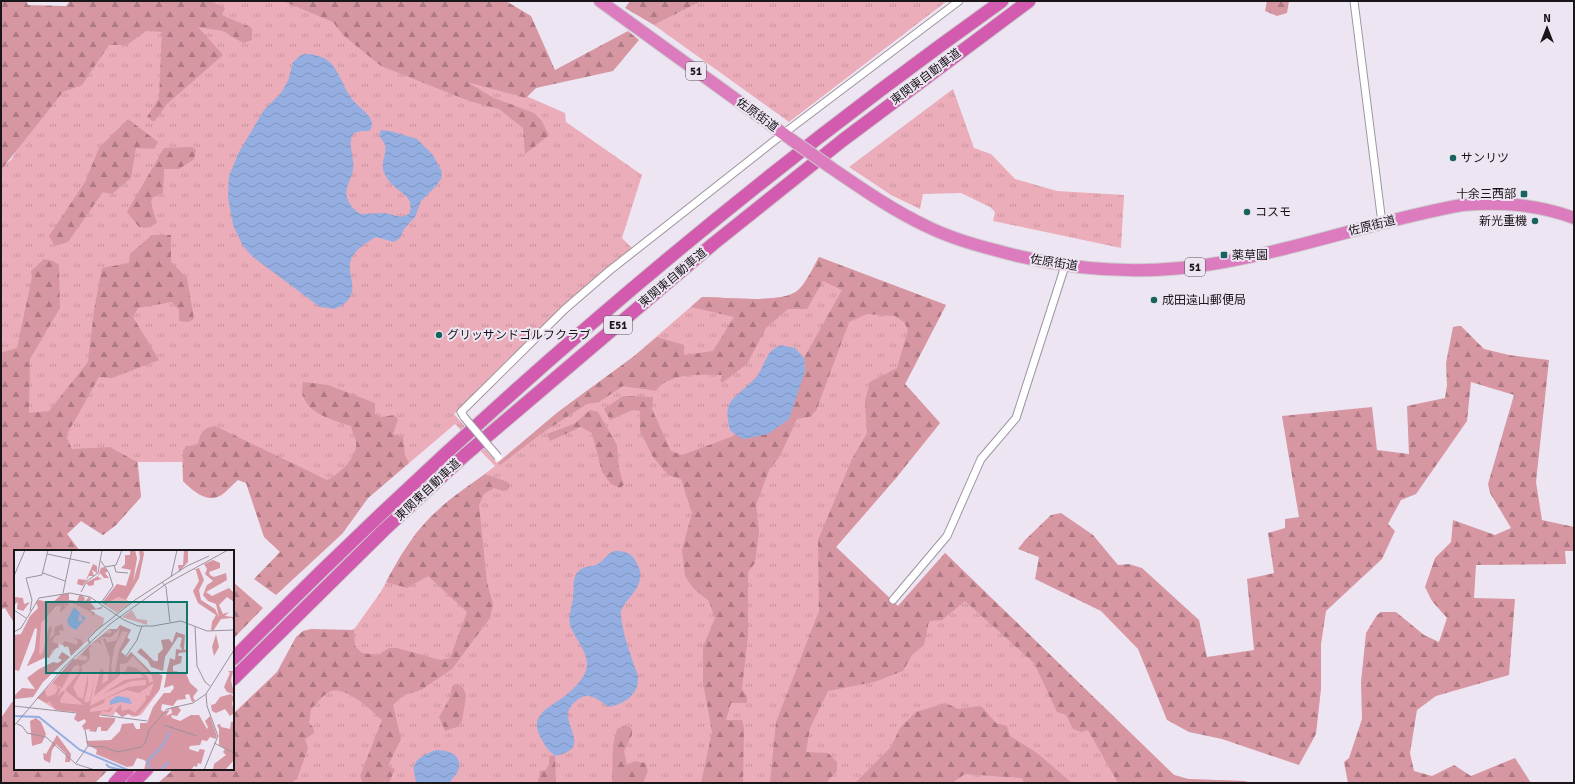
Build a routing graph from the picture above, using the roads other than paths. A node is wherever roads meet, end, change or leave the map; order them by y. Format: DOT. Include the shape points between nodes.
graph roads {
  1 [pos="600,1"];
  2 [pos="959,1"];
  3 [pos="1002,1"];
  4 [pos="1029,1"];
  5 [pos="1354,1"];
  6 [pos="613,5"];
  7 [pos="787,137"];
  8 [pos="1574,218"];
  9 [pos="1382,223"];
  10 [pos="1065,266"];
  11 [pos="498,457"];
  12 [pos="893,600"];
  13 [pos="234,658"];
  14 [pos="234,678"];
  15 [pos="127,770"];
  16 [pos="145,770"];
  17 [pos="115,783"];
  18 [pos="133,783"];
  1 -- 6 [label="highway, 佐原街道 / 51"];
  2 -- 7 [label="street"];
  3 -- 13 [label="highway, 東関東自動車道 / E51" via="792,159 561,350 455,444"];
  4 -- 14 [label="highway, 東関東自動車道 / E51" via="843,140 695,259 465,455 384,530"];
  5 -- 9 [label="street"];
  6 -- 7 [label="highway, 佐原街道 / 51"];
  7 -- 10 [label="highway, 佐原街道 / 51, bridge" via="870,195 926,226 1009,254"];
  7 -- 11 [label="street, bridge" via="609,271 565,309 461,412"];
  8 -- 9 [label="highway, 佐原街道 / 51" via="1525,205 1483,204 1440,209"];
  9 -- 10 [label="highway, 佐原街道 / 51" via="1246,257 1186,268 1147,271"];
  10 -- 12 [label="street" via="1016,418 981,459 946,536"];
  15 -- 17 [label="highway"];
  16 -- 18 [label="highway"];
}
